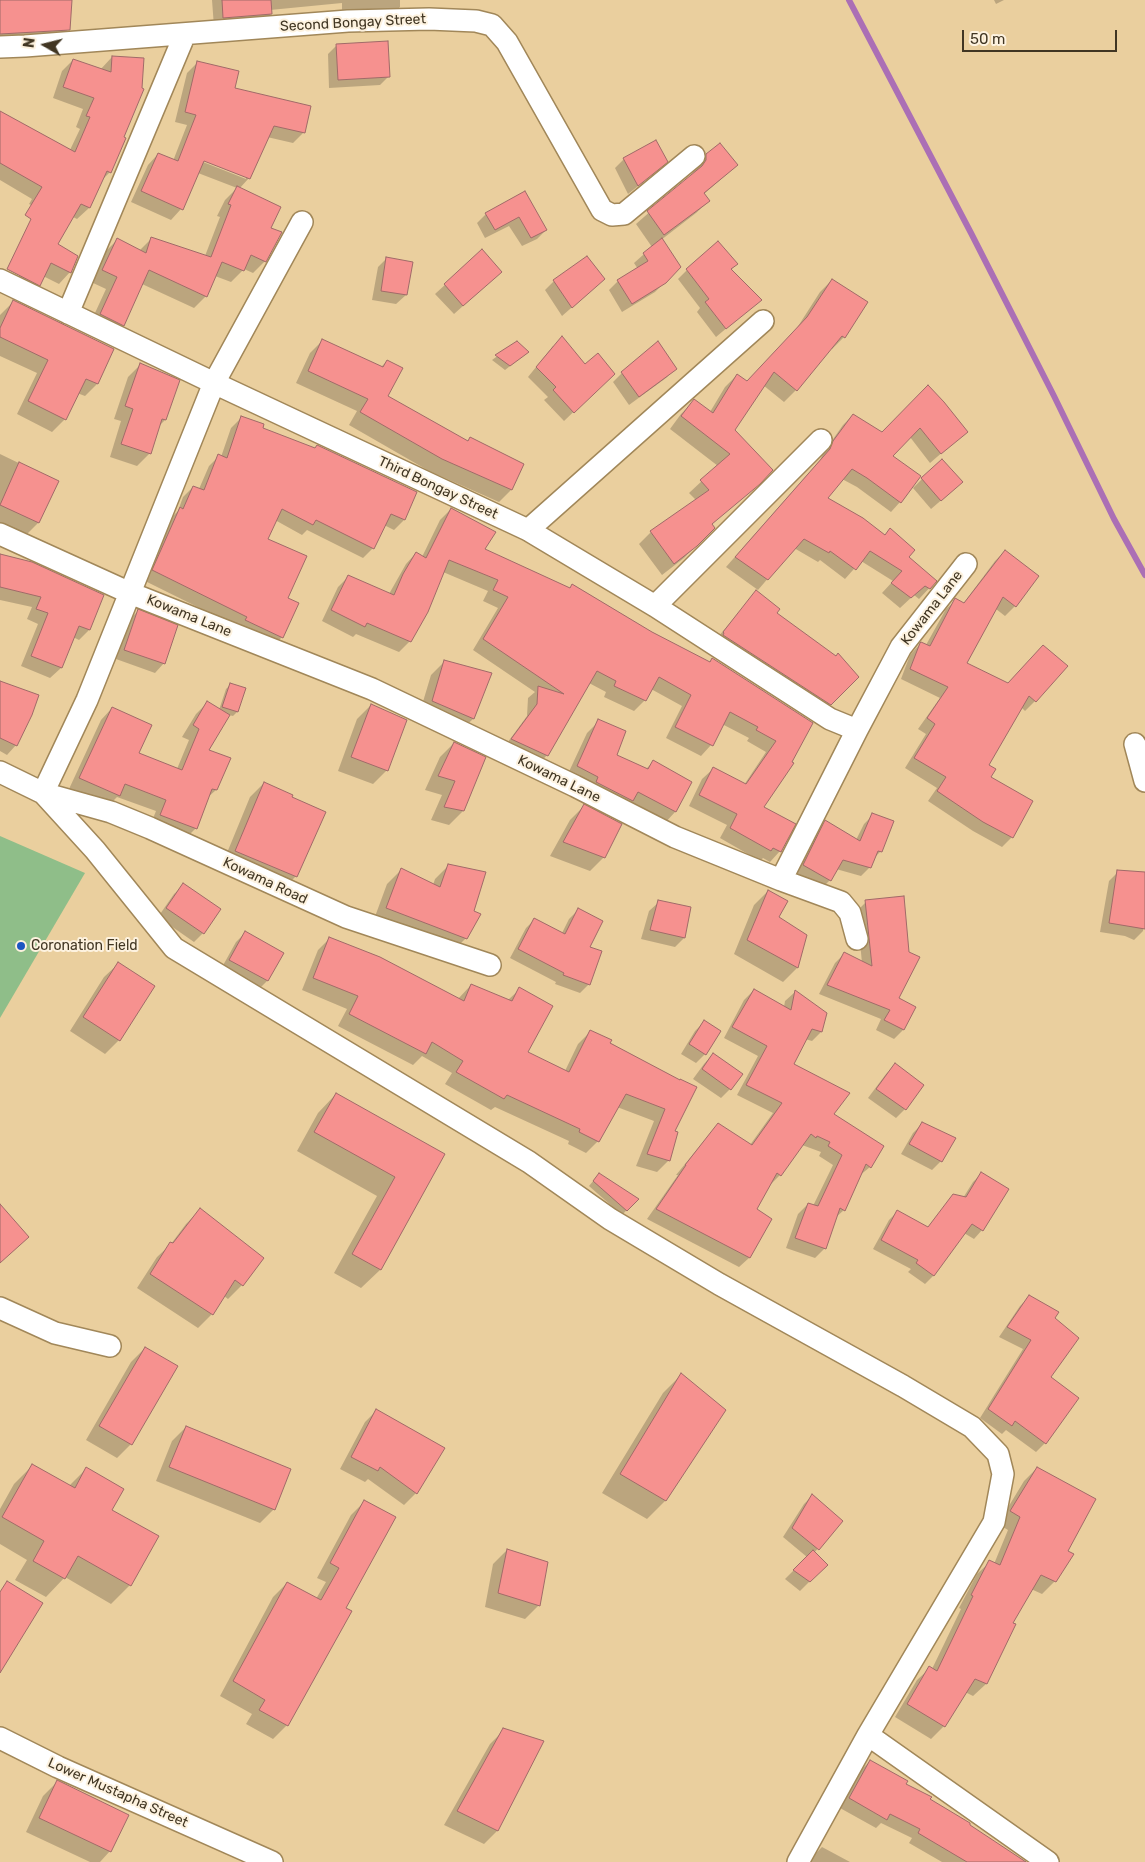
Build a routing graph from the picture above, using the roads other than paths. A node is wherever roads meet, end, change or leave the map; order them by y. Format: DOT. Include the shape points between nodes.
graph roads {
  1 [pos="185,34"];
  2 [pos="0,46"];
  3 [pos="694,156"];
  4 [pos="302,222"];
  5 [pos="0,280"];
  6 [pos="68,313"];
  7 [pos="763,321"];
  8 [pos="214,383"];
  9 [pos="820,440"];
  10 [pos="528,530"];
  11 [pos="0,534"];
  12 [pos="966,564"];
  13 [pos="130,593"];
  14 [pos="655,606"];
  15 [pos="857,730"];
  16 [pos="1135,744"];
  17 [pos="0,772"];
  18 [pos="1145,781"];
  19 [pos="43,793"];
  20 [pos="781,880"];
  21 [pos="857,939"];
  22 [pos="490,965"];
  23 [pos="0,1308"];
  24 [pos="110,1346"];
  25 [pos="868,1735"];
  26 [pos="0,1738"];
  27 [pos="272,1862"];
  28 [pos="798,1862"];
  29 [pos="1048,1862"];
  1 -- 2 [label="street, Second Bongay Street"];
  1 -- 3 [label="street, Second Bongay Street" via="348,21 476,21 492,25 507,42 602,210 612,215 624,214"];
  1 -- 6 [label="street"];
  4 -- 8 [label="street"];
  5 -- 6 [label="street, Third Bongay Street"];
  6 -- 8 [label="street, Third Bongay Street"];
  7 -- 10 [label="street"];
  8 -- 10 [label="street, Third Bongay Street"];
  8 -- 13 [label="street"];
  9 -- 14 [label="street"];
  10 -- 14 [label="street, Third Bongay Street"];
  11 -- 13 [label="street, Kowama Lane"];
  12 -- 15 [label="street, Kowama Lane" via="901,647"];
  13 -- 19 [label="street" via="87,700"];
  13 -- 20 [label="street, Kowama Lane" via="372,689 675,837"];
  14 -- 15 [label="street, Third Bongay Street" via="830,719"];
  15 -- 20 [label="street, Kowama Lane"];
  16 -- 18 [label="street"];
  17 -- 19 [label="street"];
  19 -- 22 [label="street, Kowama Road" via="111,812 346,917"];
  19 -- 25 [label="street" via="95,850 174,948 529,1162 610,1219 972,1427 998,1454 1003,1474 994,1522"];
  20 -- 21 [label="street" via="842,902 850,913"];
  23 -- 24 [label="street" via="55,1334"];
  25 -- 28 [label="street"];
  25 -- 29 [label="street"];
  26 -- 27 [label="street, Lower Mustapha Street"];
}
